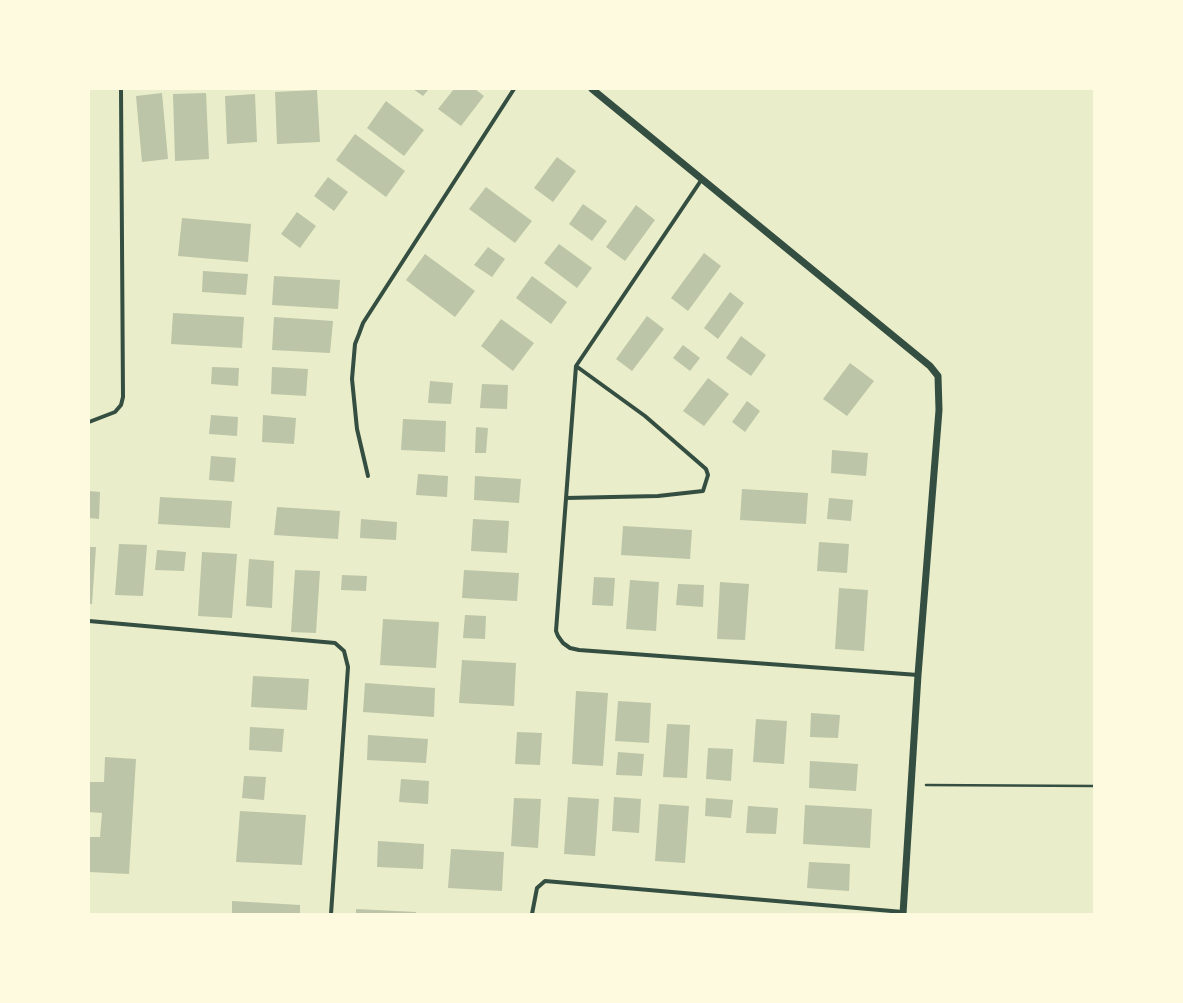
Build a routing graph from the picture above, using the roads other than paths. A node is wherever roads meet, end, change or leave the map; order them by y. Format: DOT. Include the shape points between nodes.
graph roads {
  1 [pos="121,89"];
  2 [pos="514,89"];
  3 [pos="592,89"];
  4 [pos="702,179"];
  5 [pos="576,366"];
  6 [pos="89,422"];
  7 [pos="368,476"];
  8 [pos="566,498"];
  9 [pos="89,621"];
  10 [pos="918,675"];
  11 [pos="903,913"];
  12 [pos="331,914"];
  13 [pos="532,914"];
  1 -- 6 [label="street" via="123,397 115,412"];
  2 -- 7 [label="street" via="363,324 355,344 352,380 357,429"];
  3 -- 4 [label="street"];
  4 -- 5 [label="street"];
  4 -- 10 [label="street" via="924,361 938,376 939,410"];
  5 -- 8 [label="street"];
  5 -- 8 [label="street" via="645,416 706,469 708,475 703,491 658,496"];
  8 -- 10 [label="street" via="556,631 560,641 570,648"];
  9 -- 12 [label="street" via="335,643 344,651 348,667"];
  10 -- 11 [label="street"];
  11 -- 13 [label="street" via="545,881 537,888"];
}
